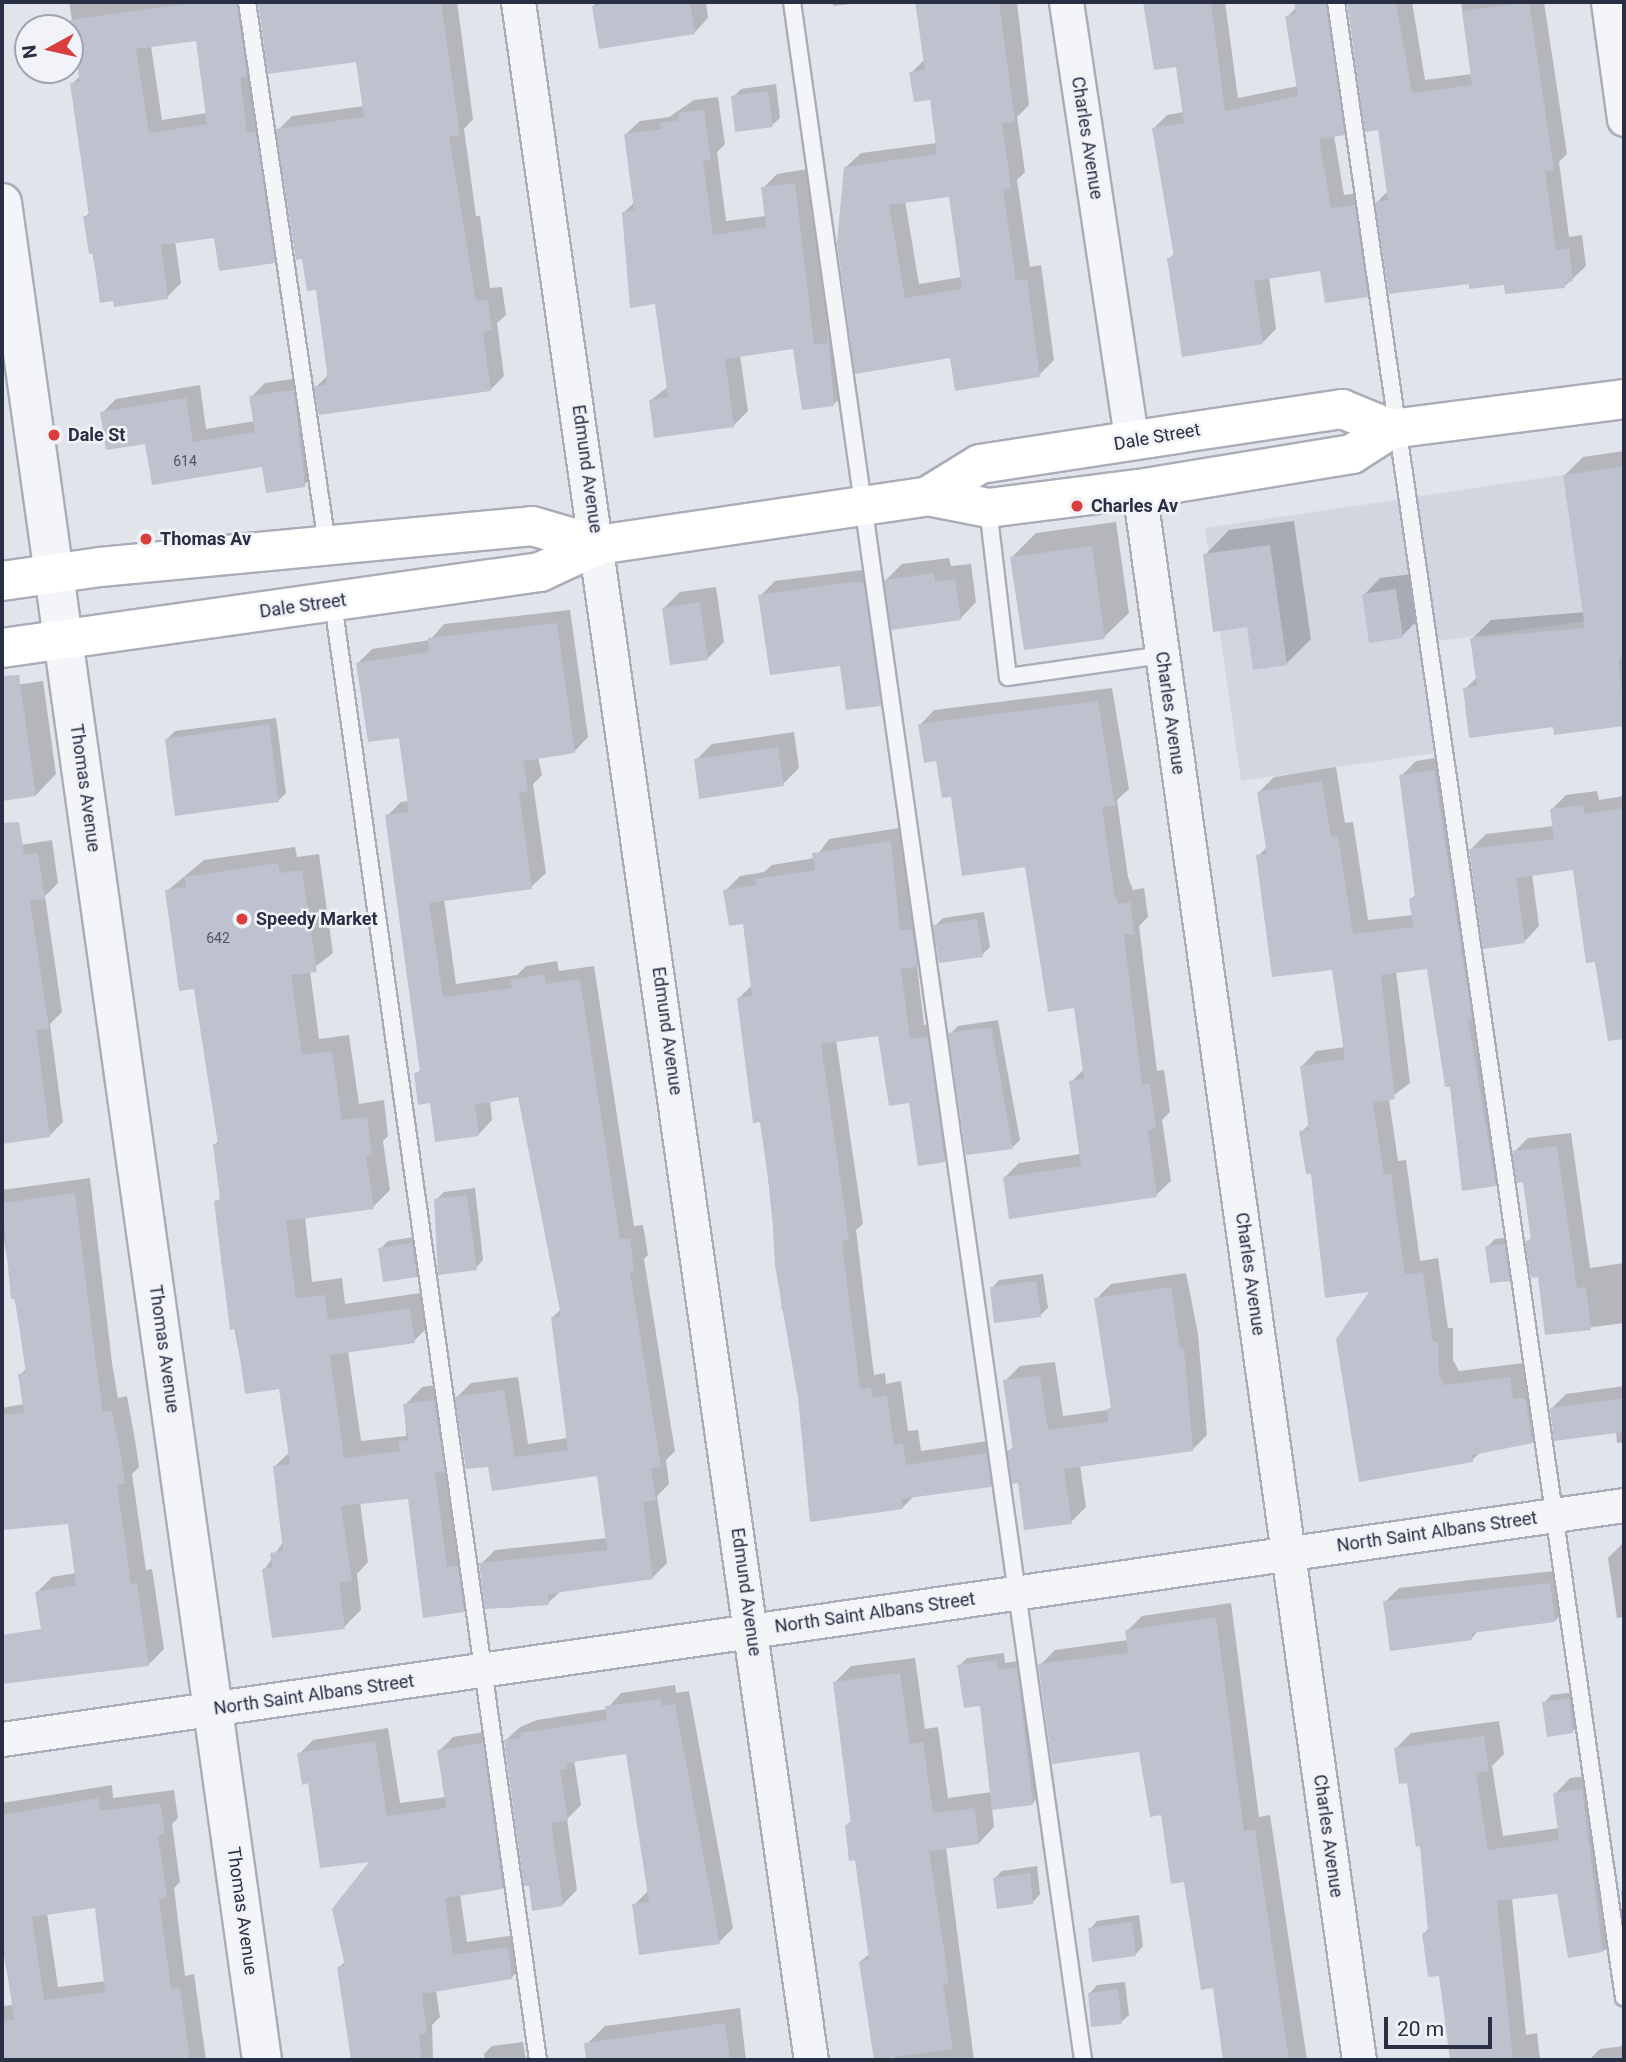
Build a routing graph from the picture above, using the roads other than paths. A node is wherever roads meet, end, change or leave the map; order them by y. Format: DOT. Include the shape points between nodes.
graph roads {
  1 [pos="247,2"];
  2 [pos="518,2"];
  3 [pos="792,2"];
  4 [pos="1066,2"];
  5 [pos="1336,2"];
  6 [pos="1608,2"];
  7 [pos="1624,119"];
  8 [pos="2,203"];
  9 [pos="1624,399"];
  10 [pos="1395,429"];
  11 [pos="1132,441"];
  12 [pos="1139,489"];
  13 [pos="928,496"];
  14 [pos="866,508"];
  15 [pos="988,508"];
  16 [pos="327,544"];
  17 [pos="598,545"];
  18 [pos="56,573"];
  19 [pos="2,581"];
  20 [pos="333,603"];
  21 [pos="64,638"];
  22 [pos="2,648"];
  23 [pos="1162,655"];
  24 [pos="1624,1506"];
  25 [pos="1557,1516"];
  26 [pos="1289,1553"];
  27 [pos="1018,1593"];
  28 [pos="751,1630"];
  29 [pos="483,1671"];
  30 [pos="214,1709"];
  31 [pos="2,1739"];
  32 [pos="1624,1997"];
  33 [pos="262,2060"];
  34 [pos="538,2060"];
  35 [pos="811,2060"];
  36 [pos="1083,2060"];
  37 [pos="1359,2060"];
  1 -- 16 [label="lane"];
  2 -- 17 [label="street, Edmund Avenue"];
  3 -- 14 [label="lane"];
  4 -- 11 [label="street, Charles Avenue"];
  5 -- 10 [label="lane"];
  6 -- 7 [label="street"];
  8 -- 18 [label="street, Thomas Avenue"];
  9 -- 10 [label="main road, Dale Street"];
  10 -- 11 [label="main road, Dale Street" via="1342,409"];
  10 -- 12 [label="main road, Dale Street" via="1352,454"];
  10 -- 25 [label="lane"];
  11 -- 13 [label="main road, Dale Street" via="980,464"];
  12 -- 15 [label="main road, Dale Street"];
  12 -- 23 [label="street, Charles Avenue"];
  13 -- 14 [label="main road, Dale Street"];
  13 -- 15 [label="main road, Dale Street"];
  14 -- 17 [label="main road, Dale Street"];
  14 -- 27 [label="lane"];
  15 -- 23 [label="lane" via="1008,677"];
  16 -- 17 [label="main road, Dale Street" via="532,526"];
  16 -- 18 [label="main road, Dale Street"];
  17 -- 20 [label="main road, Dale Street" via="540,572"];
  17 -- 28 [label="street, Edmund Avenue"];
  18 -- 19 [label="main road, Dale Street"];
  18 -- 21 [label="street, Thomas Avenue"];
  20 -- 21 [label="main road, Dale Street"];
  20 -- 29 [label="lane"];
  21 -- 22 [label="main road, Dale Street"];
  21 -- 30 [label="street, Thomas Avenue"];
  23 -- 26 [label="street, Charles Avenue"];
  24 -- 25 [label="street, North Saint Albans Street"];
  25 -- 26 [label="street, North Saint Albans Street"];
  25 -- 32 [label="lane"];
  26 -- 27 [label="street, North Saint Albans Street"];
  26 -- 37 [label="street, Charles Avenue"];
  27 -- 28 [label="street, North Saint Albans Street"];
  27 -- 36 [label="lane"];
  28 -- 29 [label="street, North Saint Albans Street"];
  28 -- 35 [label="street, Edmund Avenue"];
  29 -- 30 [label="street, North Saint Albans Street"];
  29 -- 34 [label="lane"];
  30 -- 31 [label="street, North Saint Albans Street"];
  30 -- 33 [label="street, Thomas Avenue"];
}
